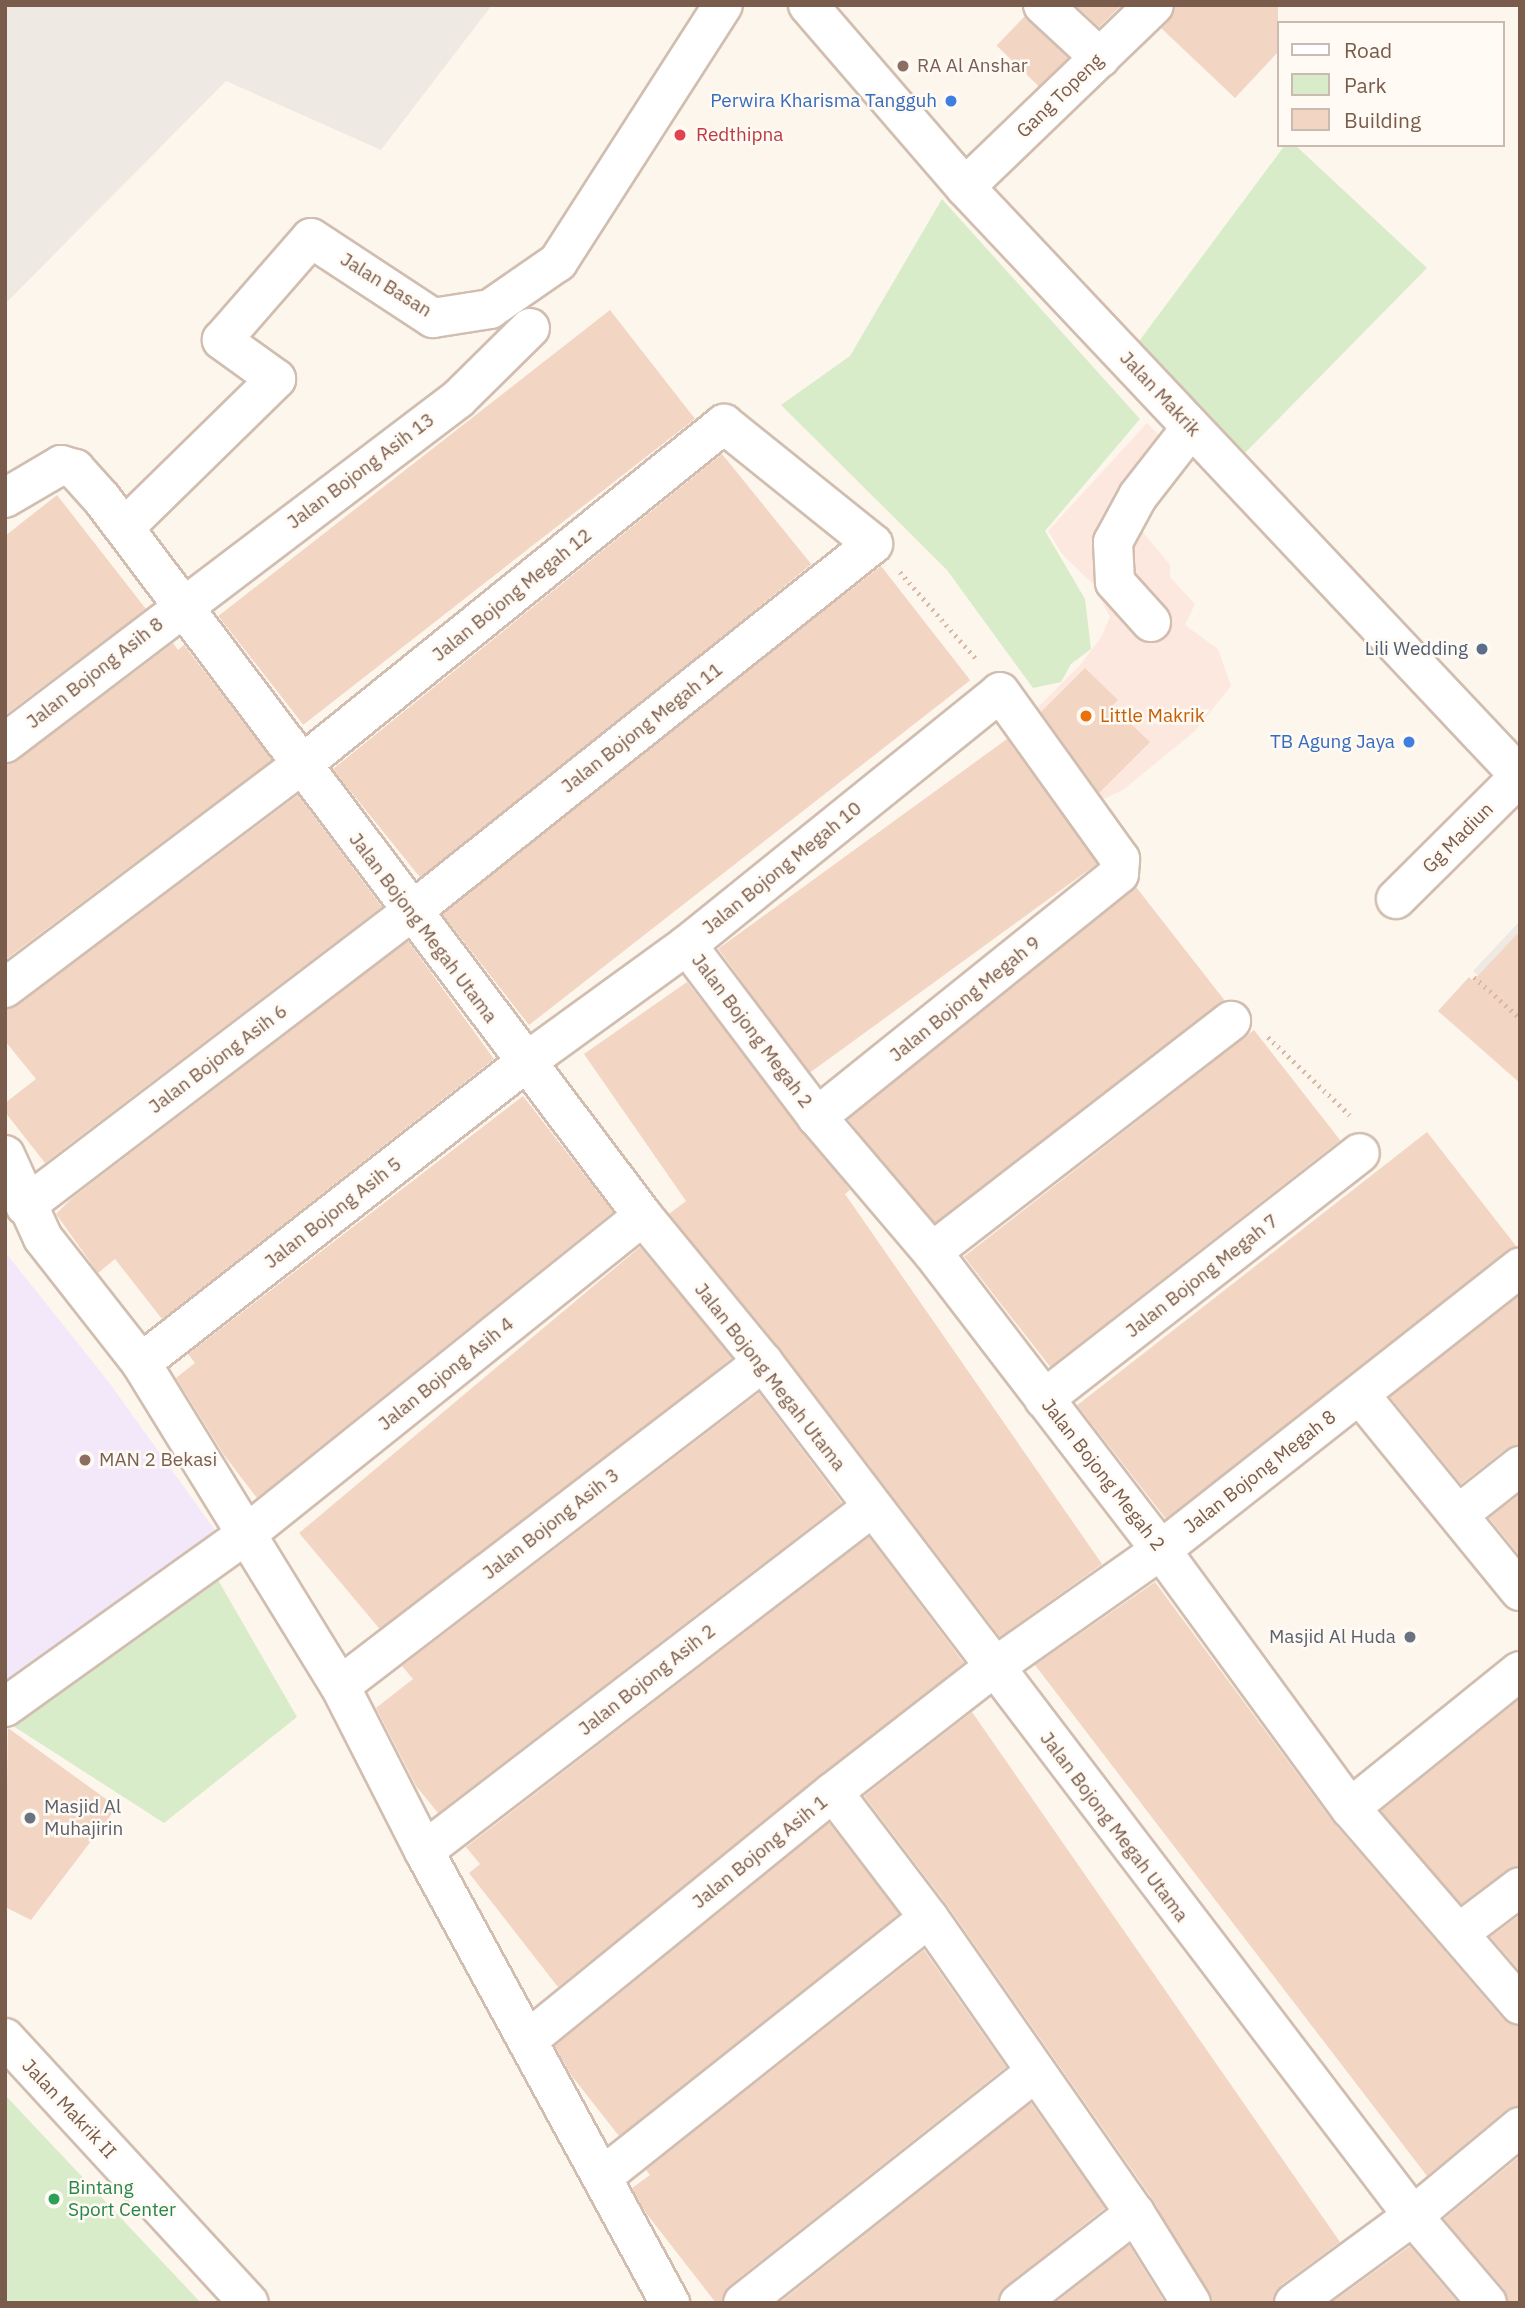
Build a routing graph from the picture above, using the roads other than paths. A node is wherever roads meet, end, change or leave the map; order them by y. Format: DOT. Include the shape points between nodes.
graph roads {
  1 [pos="723,5"];
  2 [pos="808,5"];
  3 [pos="1043,5"];
  4 [pos="1154,5"];
  5 [pos="1100,58"];
  6 [pos="965,187"];
  7 [pos="530,328"];
  8 [pos="724,425"];
  9 [pos="1191,428"];
  10 [pos="5,498"];
  11 [pos="124,528"];
  12 [pos="184,603"];
  13 [pos="1151,622"];
  14 [pos="1000,692"];
  15 [pos="5,743"];
  16 [pos="300,765"];
  17 [pos="1520,776"];
  18 [pos="1396,899"];
  19 [pos="411,912"];
  20 [pos="687,945"];
  21 [pos="5,988"];
  22 [pos="1231,1021"];
  23 [pos="526,1062"];
  24 [pos="817,1117"];
  25 [pos="1360,1153"];
  26 [pos="5,1154"];
  27 [pos="25,1206"];
  28 [pos="643,1216"];
  29 [pos="932,1252"];
  30 [pos="1520,1267"];
  31 [pos="763,1362"];
  32 [pos="141,1363"];
  33 [pos="1360,1395"];
  34 [pos="1044,1399"];
  35 [pos="1520,1466"];
  36 [pos="870,1508"];
  37 [pos="1459,1514"];
  38 [pos="249,1532"];
  39 [pos="1161,1550"];
  40 [pos="1520,1591"];
  41 [pos="993,1668"];
  42 [pos="1520,1671"];
  43 [pos="340,1686"];
  44 [pos="5,1707"];
  45 [pos="833,1792"];
  46 [pos="1350,1808"];
  47 [pos="424,1851"];
  48 [pos="1520,1887"];
  49 [pos="929,1918"];
  50 [pos="1459,1933"];
  51 [pos="1520,2005"];
  52 [pos="5,2038"];
  53 [pos="529,2039"];
  54 [pos="1035,2073"];
  55 [pos="1520,2127"];
  56 [pos="602,2177"];
  57 [pos="1135,2213"];
  58 [pos="1413,2216"];
  59 [pos="249,2303"];
  60 [pos="670,2303"];
  61 [pos="743,2303"];
  62 [pos="1019,2303"];
  63 [pos="1191,2303"];
  64 [pos="1294,2303"];
  65 [pos="1487,2303"];
  1 -- 11 [label="street, Jalan Basan" via="558,262 490,309 433,317 311,238 222,340 276,379"];
  2 -- 6 [label="street, Jalan Makrik"];
  3 -- 5 [label="street"];
  4 -- 5 [label="street, Gang Topeng"];
  5 -- 6 [label="street, Gang Topeng"];
  6 -- 9 [label="street, Jalan Makrik"];
  7 -- 12 [label="street, Jalan Bojong Asih 13" via="458,399"];
  8 -- 16 [label="street, Jalan Bojong Megah 12"];
  8 -- 19 [label="street, Jalan Bojong Megah 11" via="873,544"];
  9 -- 13 [label="street" via="1138,496 1113,541 1115,582"];
  9 -- 17 [label="street, Jalan Makrik"];
  10 -- 11 [label="street, Jalan Bojong Megah Utama" via="61,465 75,469"];
  11 -- 12 [label="street, Jalan Bojong Megah Utama"];
  12 -- 15 [label="street, Jalan Bojong Asih 8"];
  12 -- 16 [label="street, Jalan Bojong Megah Utama"];
  14 -- 20 [label="street, Jalan Bojong Megah 10"];
  14 -- 24 [label="street, Jalan Bojong Megah 9" via="1120,859 1119,874"];
  16 -- 19 [label="street, Jalan Bojong Megah Utama"];
  16 -- 21 [label="street, Jalan Bojong Megah 12"];
  17 -- 18 [label="street, Gg Madiun"];
  19 -- 23 [label="street, Jalan Bojong Megah Utama"];
  19 -- 27 [label="street, Jalan Bojong Asih 6"];
  20 -- 23 [label="street, Jalan Bojong Megah 10"];
  20 -- 24 [label="street, Jalan Bojong Megah 2"];
  22 -- 29 [label="street"];
  23 -- 28 [label="street, Jalan Bojong Megah Utama"];
  23 -- 32 [label="street, Jalan Bojong Asih 5"];
  24 -- 29 [label="street, Jalan Bojong Megah 2"];
  25 -- 34 [label="street, Jalan Bojong Megah 7"];
  26 -- 27 [label="street"];
  27 -- 32 [label="street" via="58,1260"];
  28 -- 31 [label="street, Jalan Bojong Megah Utama"];
  28 -- 38 [label="street, Jalan Bojong Asih 4"];
  29 -- 34 [label="street, Jalan Bojong Megah 2"];
  30 -- 33 [label="street, Jalan Bojong Megah 8"];
  31 -- 36 [label="street, Jalan Bojong Megah Utama"];
  31 -- 43 [label="street, Jalan Bojong Asih 3"];
  32 -- 38 [label="street" via="218,1492"];
  33 -- 37 [label="street"];
  33 -- 39 [label="street, Jalan Bojong Megah 8"];
  34 -- 39 [label="street, Jalan Bojong Megah 2"];
  35 -- 37 [label="street"];
  36 -- 41 [label="street, Jalan Bojong Megah Utama"];
  36 -- 47 [label="street, Jalan Bojong Asih 2"];
  37 -- 40 [label="street"];
  38 -- 43 [label="street"];
  38 -- 44 [label="street, Jalan Bojong Asih 4"];
  39 -- 41 [label="street, Jalan Bojong Megah 8"];
  39 -- 46 [label="street, Jalan Bojong Megah 2"];
  41 -- 45 [label="street, Jalan Bojong Asih 1"];
  41 -- 58 [label="street, Jalan Bojong Megah Utama"];
  42 -- 46 [label="street"];
  43 -- 47 [label="street"];
  45 -- 49 [label="street"];
  45 -- 53 [label="street, Jalan Bojong Asih 1"];
  46 -- 50 [label="street, Jalan Bojong Megah 2"];
  47 -- 53 [label="street"];
  48 -- 50 [label="street"];
  49 -- 54 [label="street"];
  49 -- 56 [label="street"];
  50 -- 51 [label="street, Jalan Bojong Megah 2"];
  52 -- 59 [label="street, Jalan Makrik II"];
  53 -- 56 [label="street"];
  54 -- 57 [label="street"];
  54 -- 61 [label="street"];
  55 -- 58 [label="street"];
  56 -- 60 [label="street"];
  57 -- 62 [label="street"];
  57 -- 63 [label="street"];
  58 -- 64 [label="street"];
  58 -- 65 [label="street, Jalan Bojong Megah Utama"];
}
